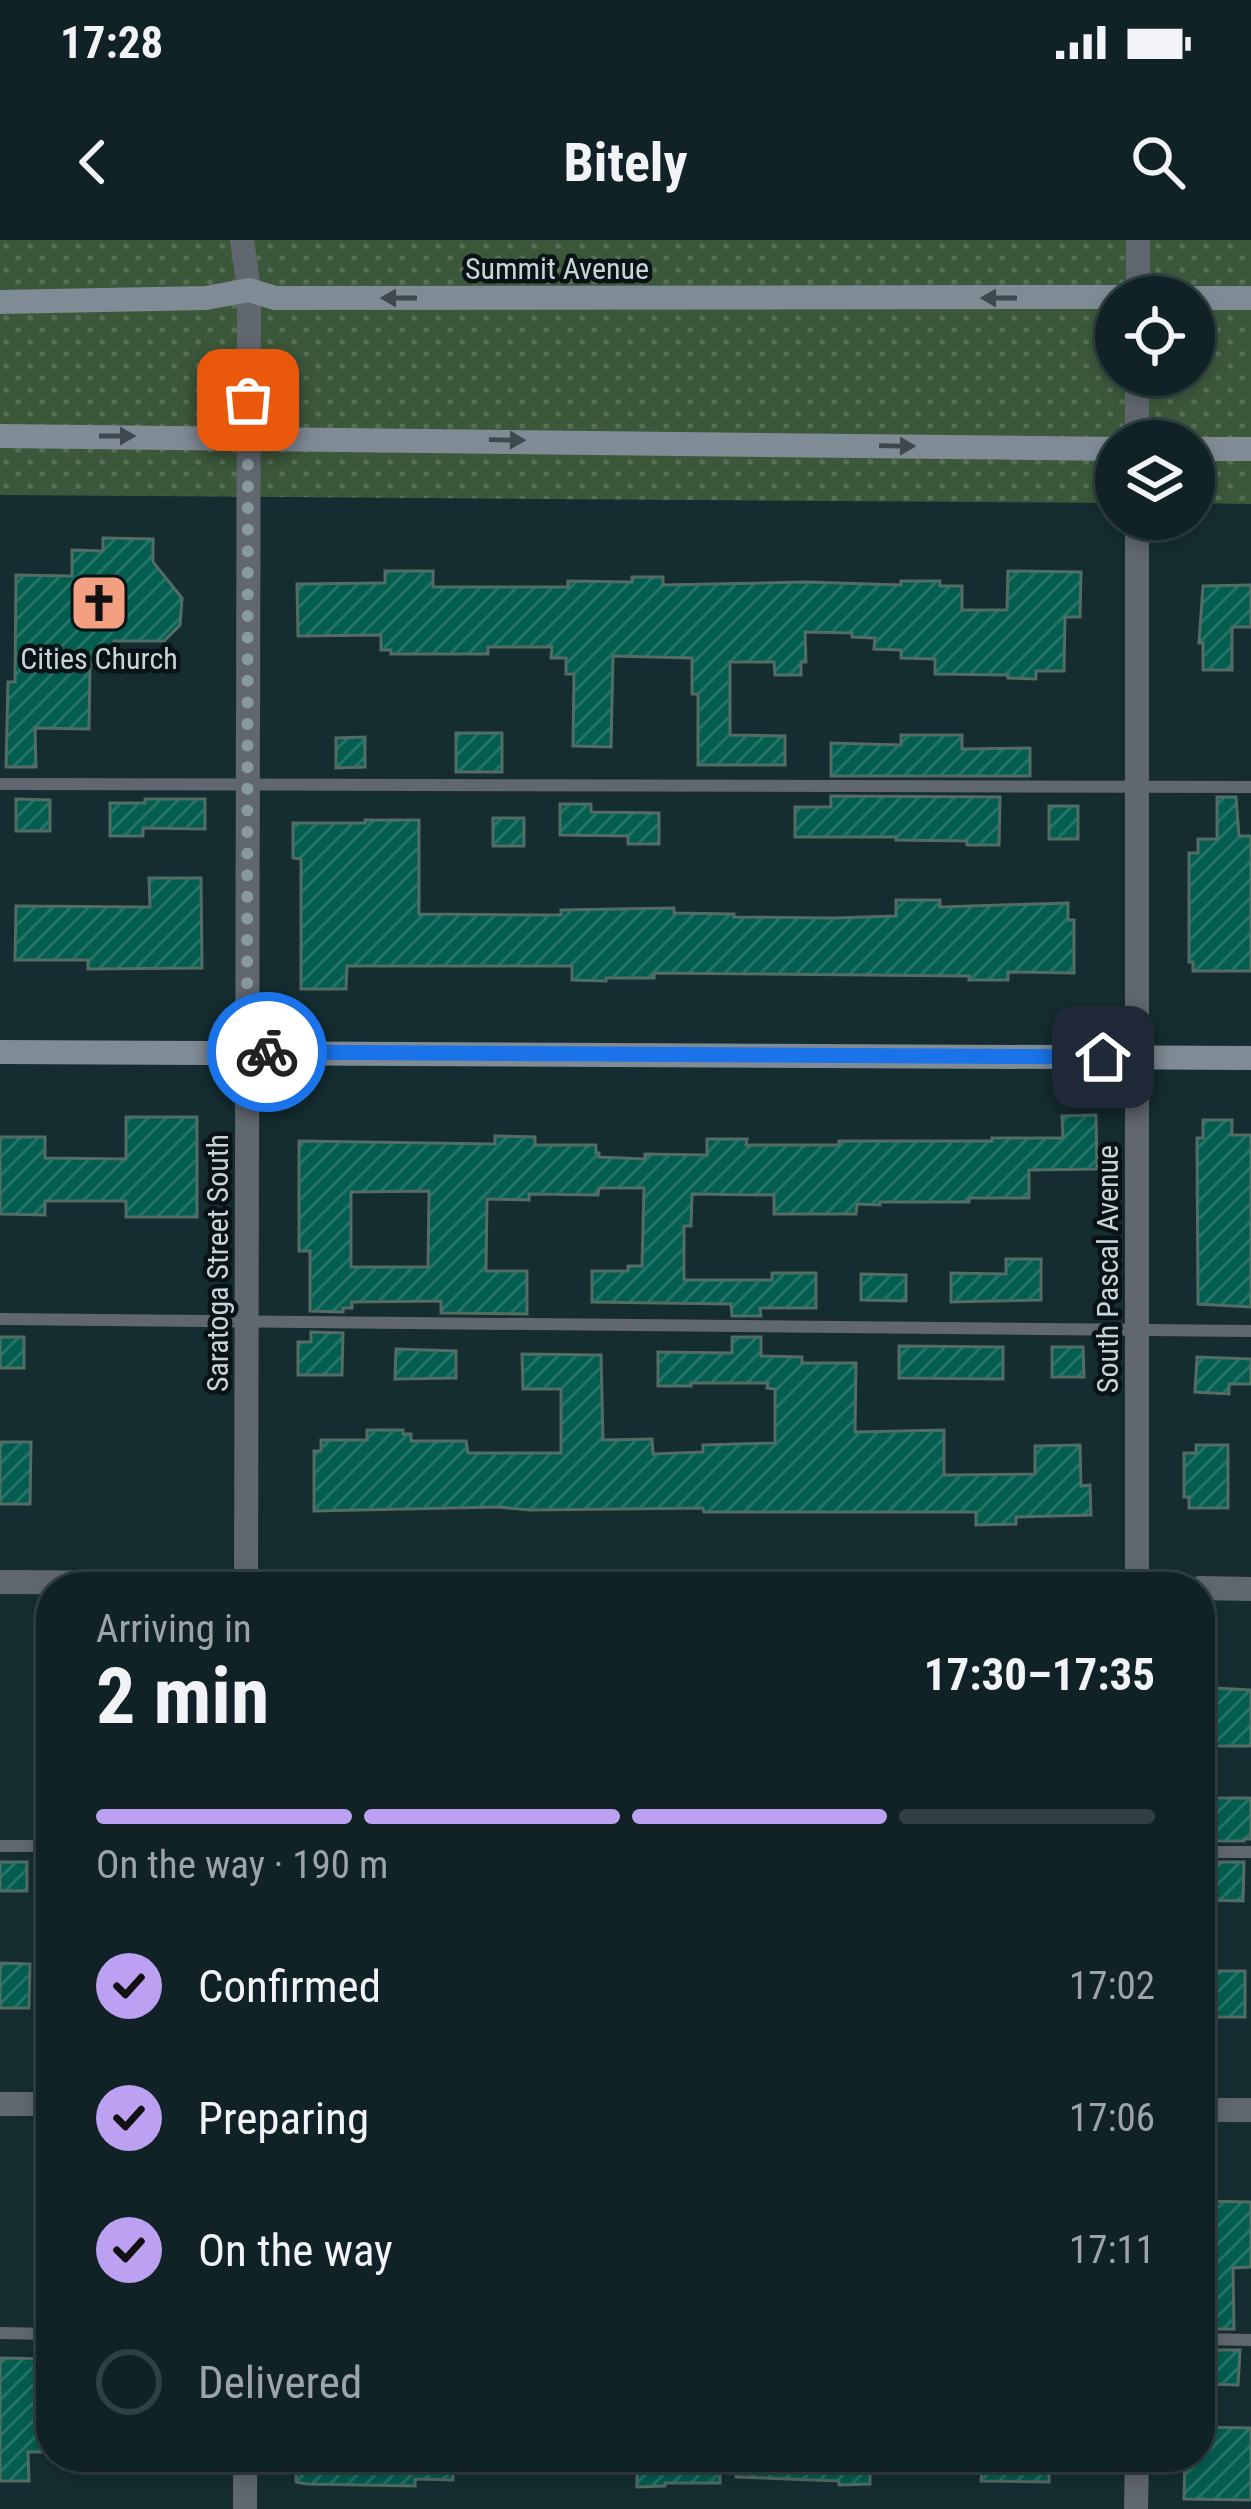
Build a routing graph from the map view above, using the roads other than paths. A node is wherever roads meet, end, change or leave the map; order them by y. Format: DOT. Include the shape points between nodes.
graph roads {
  1 [pos="242,240"];
  2 [pos="1138,240"];
  3 [pos="1138,276"];
  4 [pos="249,290"];
  5 [pos="1095,297"];
  6 [pos="1215,298"];
  7 [pos="1251,298"];
  8 [pos="0,302"];
  9 [pos="0,436"];
  10 [pos="248,437"];
  11 [pos="1095,449"];
  12 [pos="1215,449"];
  13 [pos="1251,449"];
  14 [pos="1137,540"];
  15 [pos="0,784"];
  16 [pos="248,786"];
  17 [pos="1137,786"];
  18 [pos="1251,787"];
  19 [pos="0,1052"];
  20 [pos="247,1052"];
  21 [pos="1137,1057"];
  22 [pos="1251,1058"];
  23 [pos="0,1319"];
  24 [pos="247,1322"];
  25 [pos="1138,1330"];
  26 [pos="1251,1331"];
  27 [pos="247,1572"];
  28 [pos="1137,1572"];
  29 [pos="0,1582"];
  30 [pos="36,1582"];
  31 [pos="1215,1588"];
  32 [pos="1251,1588"];
  33 [pos="0,1846"];
  34 [pos="36,1846"];
  35 [pos="1215,1852"];
  36 [pos="1251,1852"];
  37 [pos="0,2104"];
  38 [pos="36,2104"];
  39 [pos="1215,2110"];
  40 [pos="1251,2110"];
  41 [pos="0,2333"];
  42 [pos="36,2334"];
  43 [pos="1215,2339"];
  44 [pos="1251,2340"];
  45 [pos="245,2472"];
  46 [pos="1137,2472"];
  47 [pos="245,2509"];
  48 [pos="1136,2509"];
  1 -- 4 [label="street, Saratoga Street South"];
  2 -- 3 [label="street"];
  5 -- 4 [label="street, Summit Avenue, one-way" via="275,298"];
  4 -- 8 [label="street, Summit Avenue"];
  4 -- 10 [label="street, Saratoga Street South"];
  6 -- 7 [label="street"];
  9 -- 10 [label="street, one-way"];
  10 -- 11 [label="street, one-way"];
  10 -- 16 [label="street, Saratoga Street South"];
  12 -- 13 [label="street"];
  14 -- 17 [label="street, South Pascal Avenue"];
  15 -- 16 [label="lane"];
  16 -- 17 [label="lane"];
  16 -- 20 [label="street, Saratoga Street South"];
  17 -- 18 [label="lane"];
  17 -- 21 [label="street, South Pascal Avenue"];
  19 -- 20 [label="street"];
  20 -- 21 [label="street"];
  20 -- 24 [label="street, Saratoga Street South"];
  21 -- 22 [label="street"];
  21 -- 25 [label="street, South Pascal Avenue"];
  23 -- 24 [label="lane"];
  24 -- 25 [label="lane"];
  24 -- 27 [label="street, Saratoga Street South"];
  25 -- 26 [label="lane"];
  25 -- 28 [label="street, South Pascal Avenue"];
  29 -- 30 [label="street"];
  31 -- 32 [label="street"];
  33 -- 34 [label="lane"];
  35 -- 36 [label="lane"];
  37 -- 38 [label="street"];
  39 -- 40 [label="street"];
  41 -- 42 [label="lane"];
  43 -- 44 [label="lane"];
  45 -- 47 [label="street"];
  46 -- 48 [label="street"];
}
